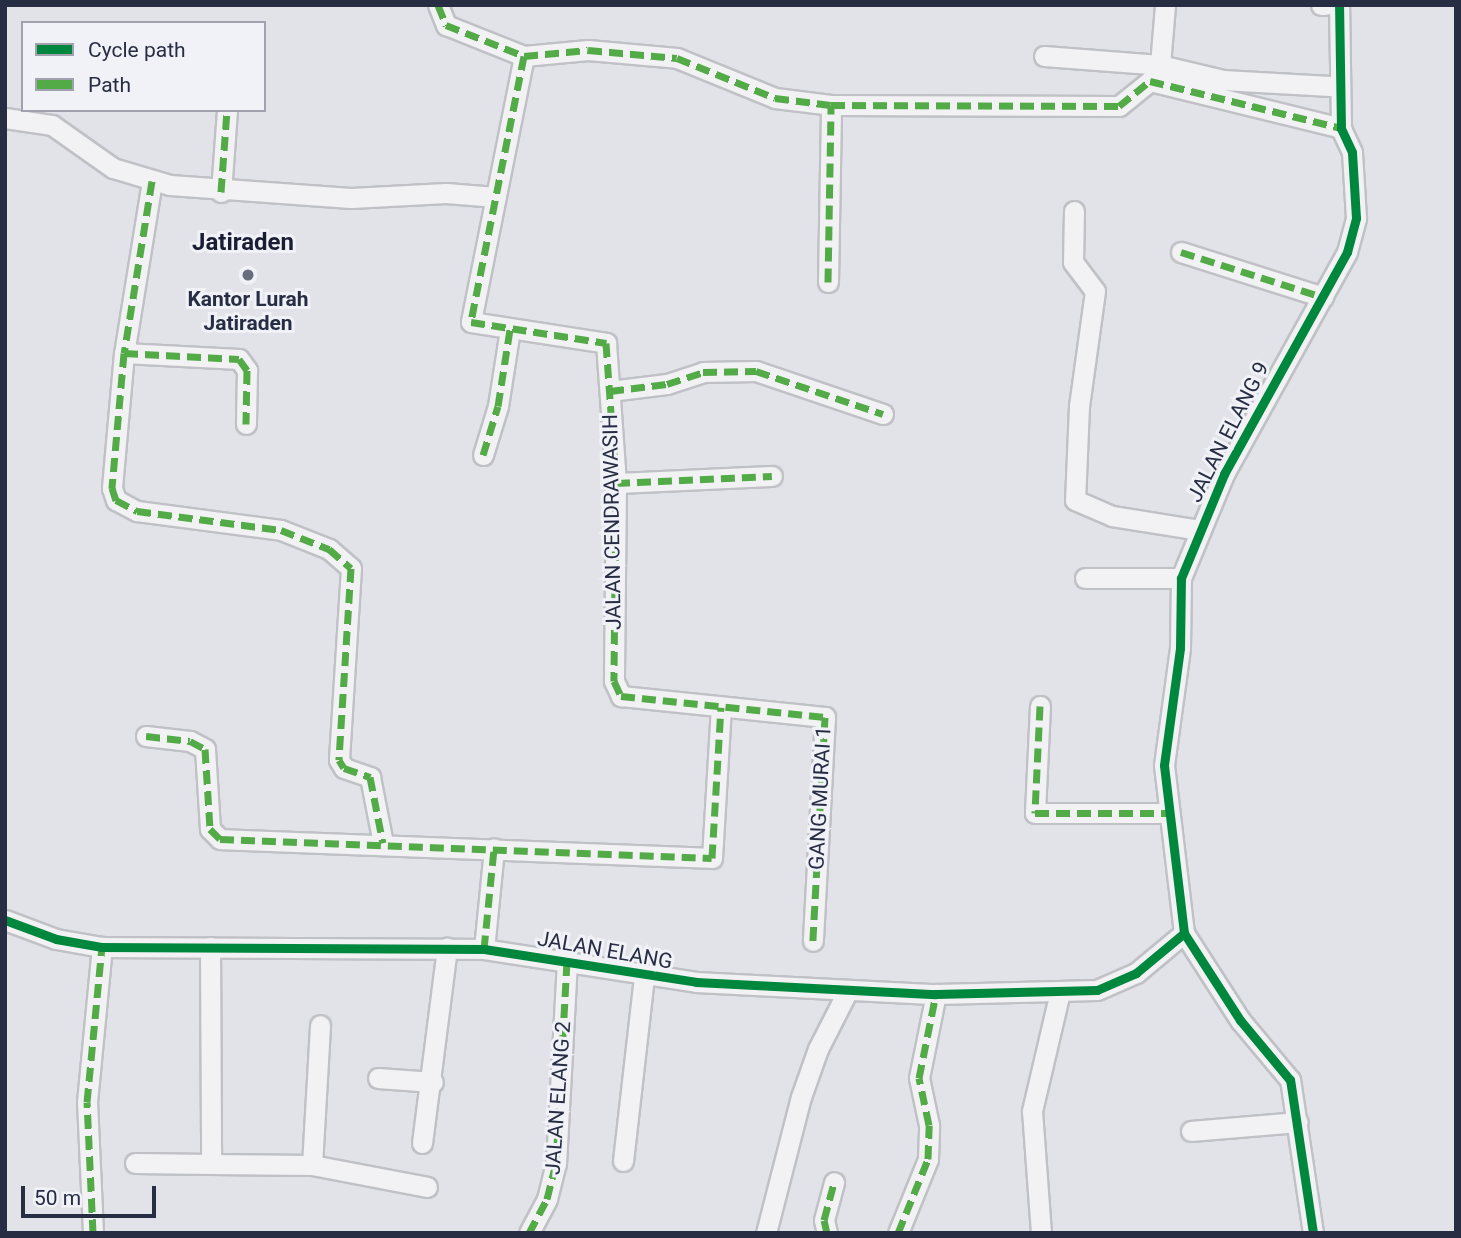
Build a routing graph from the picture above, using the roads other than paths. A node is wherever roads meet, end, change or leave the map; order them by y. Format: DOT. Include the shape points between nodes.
graph roads {
  1 [pos="438,5"];
  2 [pos="1165,5"];
  3 [pos="1339,5"];
  4 [pos="524,56"];
  5 [pos="1044,56"];
  6 [pos="1160,65"];
  7 [pos="1330,86"];
  8 [pos="831,106"];
  9 [pos="227,112"];
  10 [pos="5,118"];
  11 [pos="1341,128"];
  12 [pos="152,181"];
  13 [pos="220,192"];
  14 [pos="496,197"];
  15 [pos="1073,211"];
  16 [pos="1181,252"];
  17 [pos="828,282"];
  18 [pos="1323,297"];
  19 [pos="510,329"];
  20 [pos="124,353"];
  21 [pos="610,391"];
  22 [pos="883,414"];
  23 [pos="246,424"];
  24 [pos="483,455"];
  25 [pos="772,476"];
  26 [pos="616,483"];
  27 [pos="1199,530"];
  28 [pos="1086,578"];
  29 [pos="1181,578"];
  30 [pos="1040,706"];
  31 [pos="721,707"];
  32 [pos="146,736"];
  33 [pos="1167,813"];
  34 [pos="383,844"];
  35 [pos="494,848"];
  36 [pos="5,919"];
  37 [pos="1184,933"];
  38 [pos="813,941"];
  39 [pos="102,947"];
  40 [pos="210,947"];
  41 [pos="447,948"];
  42 [pos="484,948"];
  43 [pos="567,959"];
  44 [pos="644,976"];
  45 [pos="847,992"];
  46 [pos="1060,992"];
  47 [pos="936,994"];
  48 [pos="320,1025"];
  49 [pos="378,1078"];
  50 [pos="433,1082"];
  51 [pos="1298,1122"];
  52 [pos="1191,1131"];
  53 [pos="422,1143"];
  54 [pos="623,1161"];
  55 [pos="135,1163"];
  56 [pos="211,1164"];
  57 [pos="312,1165"];
  58 [pos="834,1182"];
  59 [pos="427,1187"];
  60 [pos="93,1233"];
  61 [pos="529,1233"];
  62 [pos="766,1233"];
  63 [pos="827,1233"];
  64 [pos="898,1233"];
  65 [pos="1041,1233"];
  66 [pos="1313,1233"];
  1 -- 4 [label="street" via="446,25"];
  2 -- 6 [label="street"];
  3 -- 11 [label="street, JALAN ELANG 9"];
  4 -- 8 [label="street" via="588,50 677,58 775,98"];
  4 -- 14 [label="street"];
  5 -- 6 [label="street"];
  6 -- 7 [label="street" via="1223,80"];
  8 -- 11 [label="street" via="1119,106 1150,81"];
  8 -- 17 [label="street"];
  9 -- 13 [label="street"];
  10 -- 12 [label="street" via="52,125 113,168"];
  11 -- 18 [label="street, JALAN ELANG 9" via="1352,152 1356,218 1347,252"];
  12 -- 13 [label="street"];
  12 -- 20 [label="street"];
  13 -- 14 [label="street"];
  14 -- 19 [label="street, JALAN CENDRAWASIH" via="470,317 476,326"];
  15 -- 27 [label="street" via="1073,262 1095,291 1079,406 1075,500 1112,516"];
  16 -- 18 [label="street"];
  18 -- 27 [label="street, JALAN ELANG 9" via="1282,365"];
  19 -- 21 [label="street, JALAN CENDRAWASIH" via="606,343"];
  19 -- 24 [label="street" via="498,405"];
  20 -- 23 [label="street" via="239,359 247,370"];
  20 -- 34 [label="street" via="113,488 116,500 138,511 281,530 329,549 351,568 339,760 344,768 370,777"];
  21 -- 22 [label="street" via="667,384 703,372 756,371"];
  21 -- 26 [label="street, JALAN CENDRAWASIH"];
  25 -- 26 [label="street"];
  26 -- 31 [label="street, JALAN CENDRAWASIH" via="617,689 621,696"];
  27 -- 29 [label="street, JALAN ELANG 9"];
  28 -- 29 [label="street"];
  29 -- 33 [label="street, JALAN ELANG 9" via="1180,648 1164,765"];
  30 -- 33 [label="street" via="1035,813"];
  31 -- 35 [label="street" via="712,858"];
  31 -- 38 [label="street, GANG MURAI 1" via="825,717"];
  32 -- 34 [label="street" via="190,741 205,749 211,829 220,839"];
  33 -- 37 [label="street, JALAN ELANG 9"];
  34 -- 35 [label="street"];
  35 -- 42 [label="street"];
  36 -- 39 [label="street, JALAN ELANG" via="56,939"];
  37 -- 46 [label="street, JALAN ELANG" via="1116,985"];
  37 -- 51 [label="street" via="1240,1020 1290,1080"];
  39 -- 40 [label="street, JALAN ELANG"];
  39 -- 60 [label="street" via="87,1102"];
  40 -- 41 [label="street, JALAN ELANG"];
  40 -- 56 [label="street"];
  41 -- 42 [label="street, JALAN ELANG"];
  41 -- 50 [label="street"];
  42 -- 43 [label="street, JALAN ELANG"];
  43 -- 44 [label="street, JALAN ELANG"];
  43 -- 61 [label="street, JALAN ELANG 2" via="556,1164 547,1199"];
  44 -- 45 [label="street, JALAN ELANG"];
  44 -- 54 [label="street"];
  45 -- 47 [label="street, JALAN ELANG"];
  45 -- 62 [label="street" via="805,1085"];
  46 -- 47 [label="street, JALAN ELANG"];
  46 -- 65 [label="street" via="1032,1111"];
  47 -- 64 [label="street" via="919,1078 929,1125 928,1159"];
  48 -- 57 [label="street"];
  49 -- 50 [label="street"];
  50 -- 53 [label="street"];
  51 -- 52 [label="street"];
  51 -- 66 [label="street"];
  55 -- 56 [label="street"];
  56 -- 57 [label="street"];
  57 -- 59 [label="street"];
  58 -- 63 [label="street" via="824,1220"];
}
